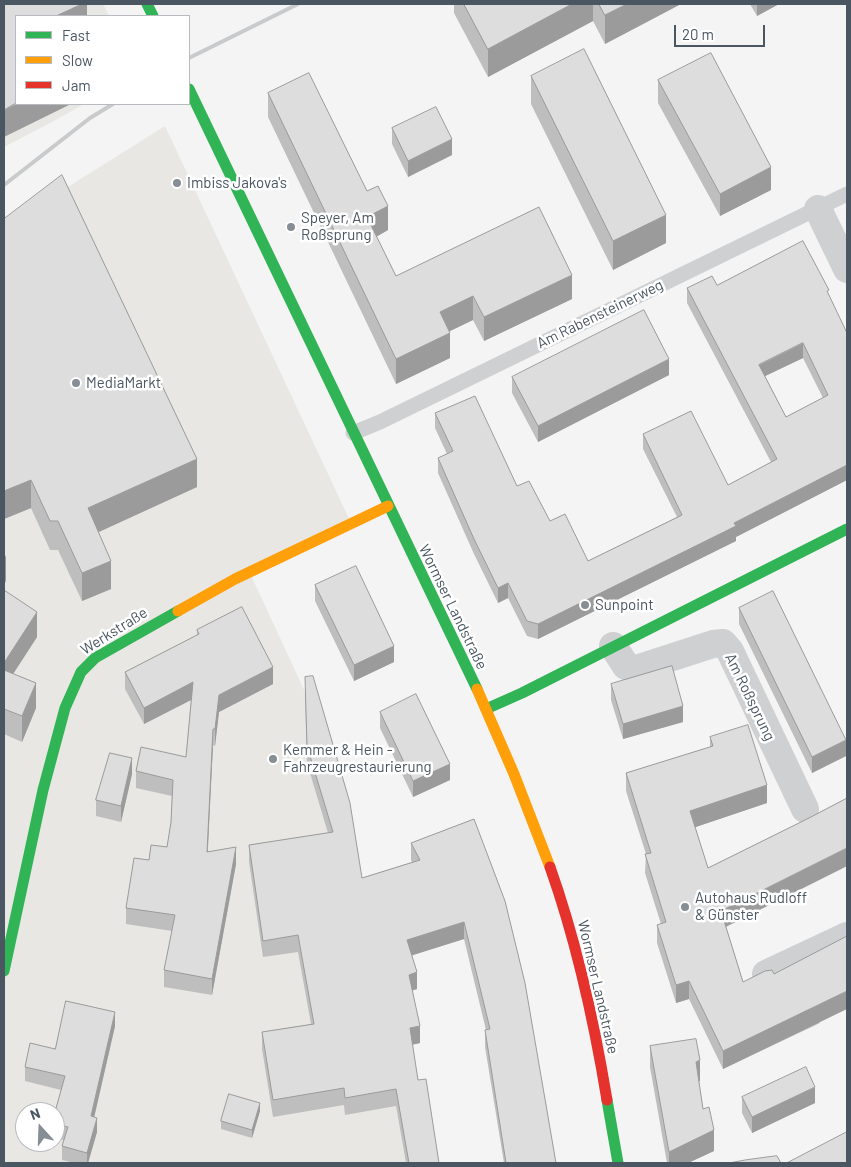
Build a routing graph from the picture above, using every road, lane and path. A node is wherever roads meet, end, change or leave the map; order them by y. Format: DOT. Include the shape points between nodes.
graph roads {
  1 [pos="190,91"];
  2 [pos="847,194"];
  3 [pos="818,208"];
  4 [pos="847,269"];
  5 [pos="353,433"];
  6 [pos="388,506"];
  7 [pos="847,529"];
  8 [pos="613,646"];
  9 [pos="486,709"];
  10 [pos="804,809"];
  11 [pos="847,936"];
  12 [pos="4,971"];
  13 [pos="766,974"];
  14 [pos="618,1163"];
  1 -- 5 [label="main road, Wormser Landstraße"];
  2 -- 3 [label="lane, Am Rabensteinerweg"];
  3 -- 4 [label="street"];
  3 -- 5 [label="lane, Am Rabensteinerweg"];
  5 -- 6 [label="main road, Wormser Landstraße"];
  6 -- 9 [label="main road, Wormser Landstraße"];
  6 -- 12 [label="main road, Werkstraße" via="235,579 95,658 81,672 66,708 43,790"];
  7 -- 8 [label="main road"];
  8 -- 9 [label="main road"];
  8 -- 10 [label="street, Am Roßsprung" via="626,666 636,670 723,643"];
  9 -- 14 [label="main road, Wormser Landstraße" via="545,850 566,916 594,1026"];
  11 -- 13 [label="street"];
}
